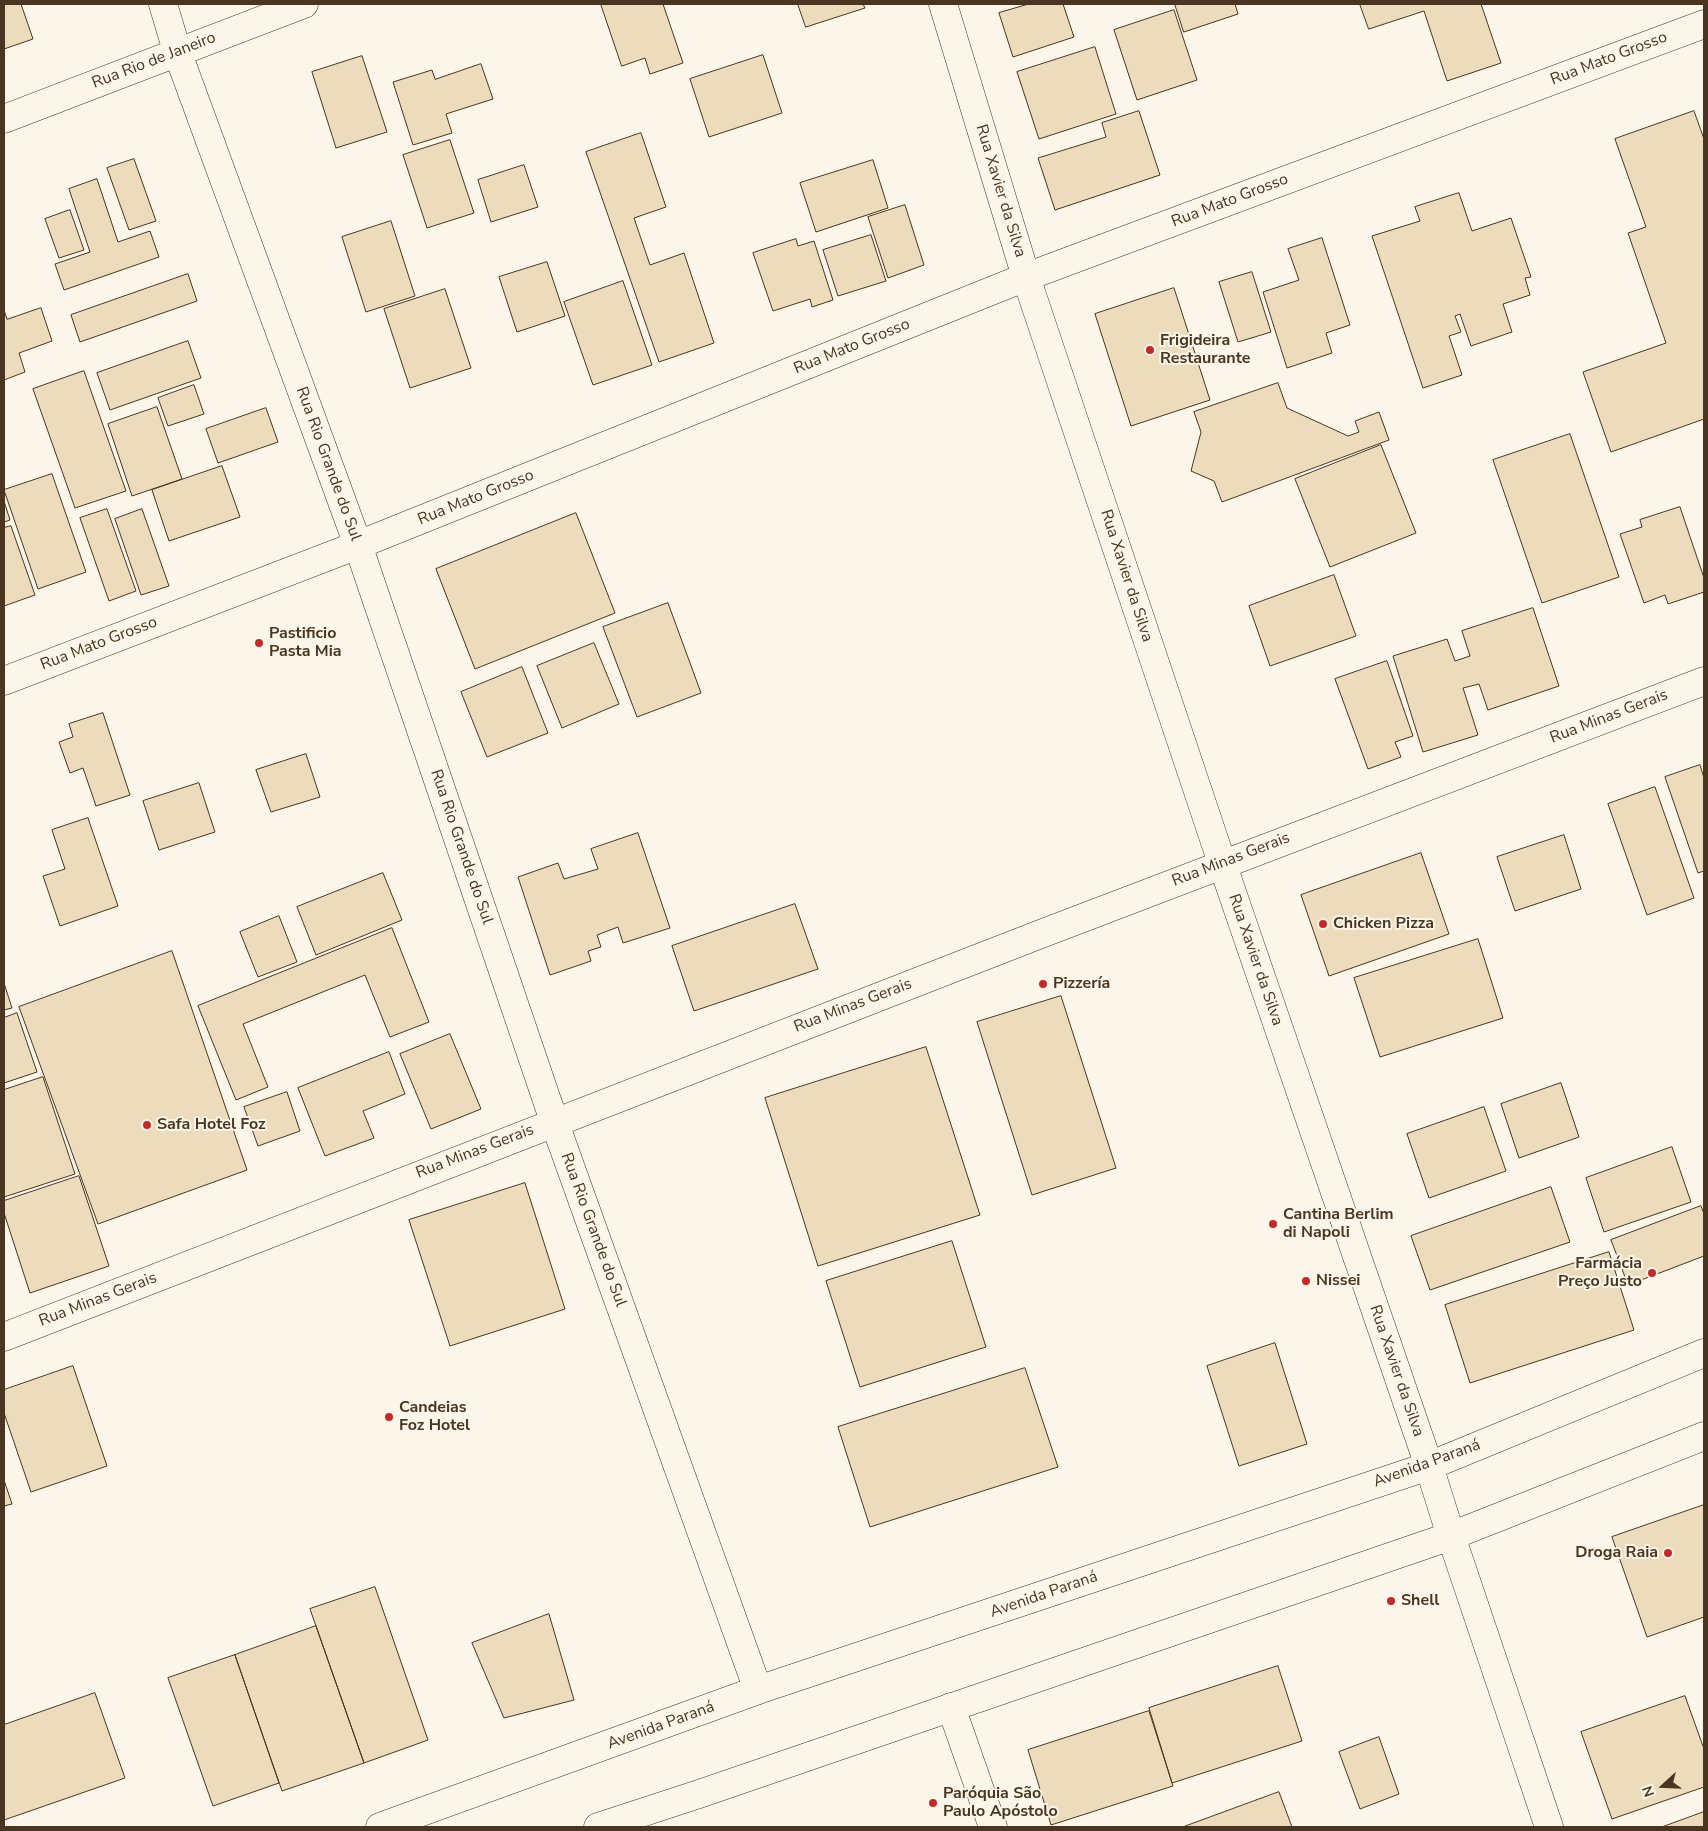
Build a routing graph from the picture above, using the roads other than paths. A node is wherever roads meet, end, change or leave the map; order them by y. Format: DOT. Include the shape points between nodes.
graph roads {
  1 [pos="163,4"];
  2 [pos="304,4"];
  3 [pos="943,4"];
  4 [pos="1704,24"];
  5 [pos="177,51"];
  6 [pos="4,119"];
  7 [pos="1026,277"];
  8 [pos="358,545"];
  9 [pos="4,681"];
  10 [pos="1704,681"];
  11 [pos="1222,863"];
  12 [pos="554,1121"];
  13 [pos="4,1337"];
  14 [pos="1704,1353"];
  15 [pos="1704,1436"];
  16 [pos="1429,1466"];
  17 [pos="1451,1536"];
  18 [pos="758,1690"];
  19 [pos="951,1707"];
  20 [pos="699,1794"];
  21 [pos="380,1827"];
  22 [pos="598,1827"];
  23 [pos="644,1827"];
  24 [pos="993,1827"];
  25 [pos="1549,1827"];
  1 -- 5 [label="street, Rua Rio Grande do Sul"];
  2 -- 5 [label="street, Rua Rio de Janeiro"];
  3 -- 7 [label="street, Rua Xavier da Silva"];
  4 -- 7 [label="street, Rua Mato Grosso"];
  5 -- 6 [label="street, Rua Rio de Janeiro"];
  5 -- 8 [label="street, Rua Rio Grande do Sul"];
  7 -- 8 [label="street, Rua Mato Grosso"];
  7 -- 11 [label="street, Rua Xavier da Silva"];
  8 -- 9 [label="street, Rua Mato Grosso"];
  8 -- 12 [label="street, Rua Rio Grande do Sul"];
  10 -- 11 [label="street, Rua Minas Gerais"];
  11 -- 12 [label="street, Rua Minas Gerais"];
  11 -- 16 [label="street, Rua Xavier da Silva"];
  12 -- 13 [label="street, Rua Minas Gerais"];
  12 -- 18 [label="street, Rua Rio Grande do Sul"];
  14 -- 16 [label="street, Avenida Paraná"];
  15 -- 17 [label="street"];
  16 -- 17 [label="street, Rua Xavier da Silva"];
  16 -- 18 [label="street, Avenida Paraná"];
  17 -- 19 [label="street"];
  17 -- 25 [label="street, Rua Xavier da Silva"];
  18 -- 21 [label="street, Avenida Paraná"];
  19 -- 20 [label="street"];
  19 -- 24 [label="street"];
  20 -- 22 [label="street"];
  20 -- 23 [label="street"];
}
